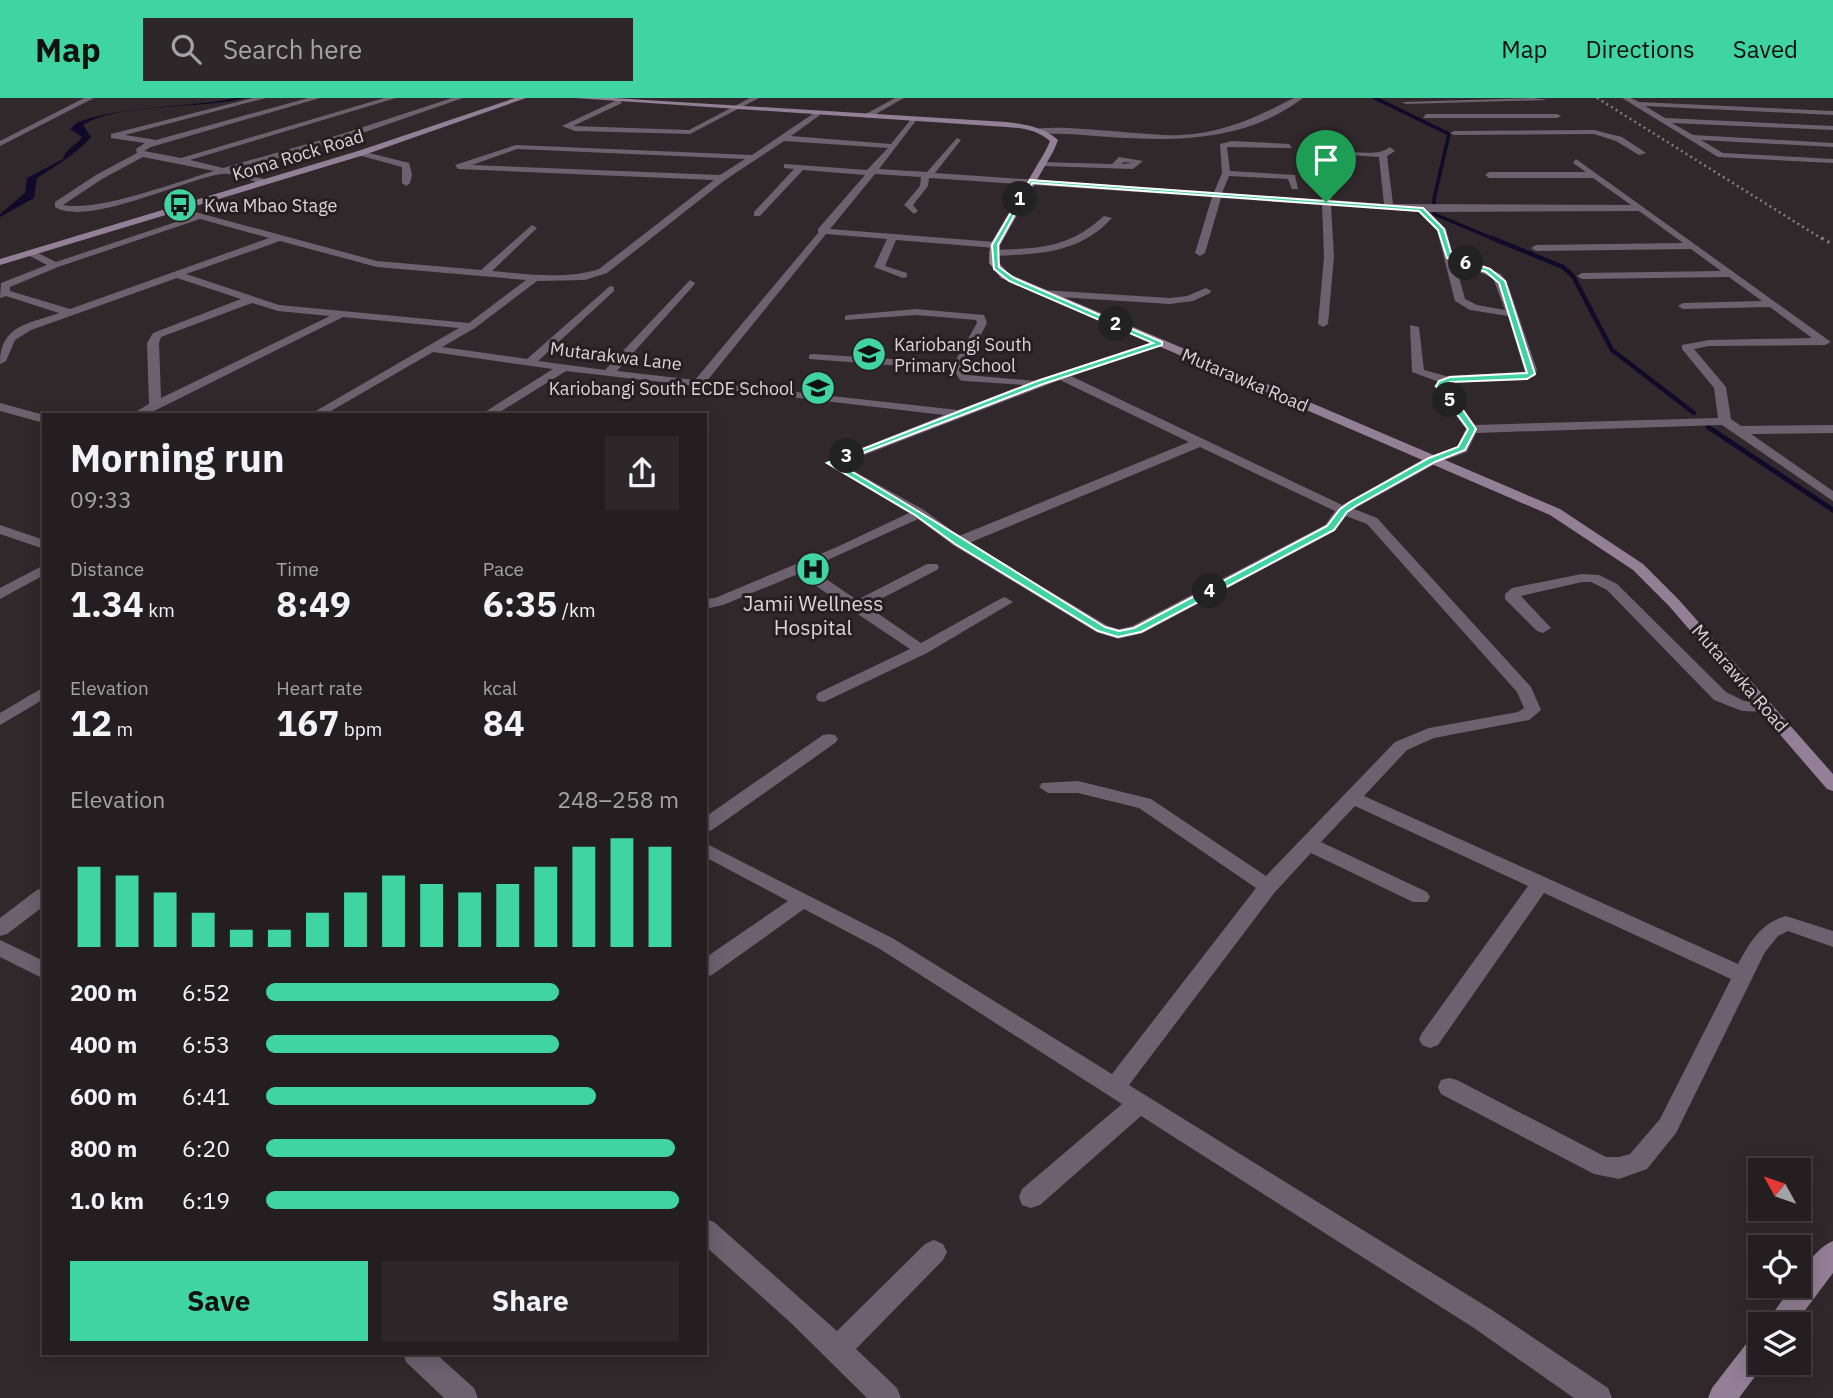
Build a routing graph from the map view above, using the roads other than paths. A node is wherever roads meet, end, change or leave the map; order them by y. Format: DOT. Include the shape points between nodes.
graph roads {
  1 [pos="90,98"];
  2 [pos="262,98"];
  3 [pos="316,98"];
  4 [pos="392,98"];
  5 [pos="459,98"];
  6 [pos="522,98"];
  7 [pos="579,98"];
  8 [pos="755,98"];
  9 [pos="900,98"];
  10 [pos="1300,98"];
  11 [pos="1626,98"];
  12 [pos="1497,99"];
  13 [pos="1544,100"];
  14 [pos="620,101"];
  15 [pos="1406,102"];
  16 [pos="1636,104"];
  17 [pos="1824,104"];
  18 [pos="1833,107"];
  19 [pos="735,108"];
  20 [pos="817,113"];
  21 [pos="1833,113"];
  22 [pos="866,116"];
  23 [pos="1426,116"];
  24 [pos="1527,116"];
  25 [pos="1557,116"];
  26 [pos="915,120"];
  27 [pos="1667,120"];
  28 [pos="1833,128"];
  29 [pos="1039,130"];
  30 [pos="1546,131"];
  31 [pos="1454,133"];
  32 [pos="1694,137"];
  33 [pos="781,138"];
  34 [pos="957,140"];
  35 [pos="157,143"];
  36 [pos="0,144"];
  37 [pos="1256,145"];
  38 [pos="1833,145"];
  39 [pos="892,146"];
  40 [pos="1289,146"];
  41 [pos="1389,146"];
  42 [pos="1561,146"];
  43 [pos="361,153"];
  44 [pos="1642,153"];
  45 [pos="142,154"];
  46 [pos="1383,155"];
  47 [pos="752,157"];
  48 [pos="181,160"];
  49 [pos="1576,161"];
  50 [pos="1833,162"];
  51 [pos="1041,164"];
  52 [pos="1264,165"];
  53 [pos="787,166"];
  54 [pos="1113,166"];
  55 [pos="801,167"];
  56 [pos="222,172"];
  57 [pos="870,172"];
  58 [pos="1226,173"];
  59 [pos="927,174"];
  60 [pos="1489,175"];
  61 [pos="1595,175"];
  62 [pos="722,178"];
  63 [pos="1030,181"];
  64 [pos="265,182"];
  65 [pos="406,183"];
  66 [pos="1294,187"];
  67 [pos="1217,195"];
  68 [pos="1326,202"];
  69 [pos="1389,207"];
  70 [pos="1642,208"];
  71 [pos="173,209"];
  72 [pos="1420,209"];
  73 [pos="914,211"];
  74 [pos="757,214"];
  75 [pos="201,216"];
  76 [pos="1107,218"];
  77 [pos="532,228"];
  78 [pos="821,231"];
  79 [pos="893,237"];
  80 [pos="278,238"];
  81 [pos="1694,246"];
  82 [pos="1536,248"];
  83 [pos="994,249"];
  84 [pos="31,253"];
  85 [pos="1200,253"];
  86 [pos="1450,257"];
  87 [pos="0,262"];
  88 [pos="55,265"];
  89 [pos="484,273"];
  90 [pos="176,274"];
  91 [pos="1732,274"];
  92 [pos="903,275"];
  93 [pos="1582,276"];
  94 [pos="535,278"];
  95 [pos="690,283"];
  96 [pos="610,289"];
  97 [pos="1206,291"];
  98 [pos="1043,293"];
  99 [pos="3,294"];
  100 [pos="249,300"];
  101 [pos="1773,304"];
  102 [pos="1684,306"];
  103 [pos="71,313"];
  104 [pos="1512,314"];
  105 [pos="339,316"];
  106 [pos="849,317"];
  107 [pos="1323,324"];
  108 [pos="471,326"];
  109 [pos="1414,327"];
  110 [pos="1159,343"];
  111 [pos="1828,345"];
  112 [pos="434,349"];
  113 [pos="813,357"];
  114 [pos="0,361"];
  115 [pos="529,363"];
  116 [pos="958,367"];
  117 [pos="563,368"];
  118 [pos="608,374"];
  119 [pos="1061,376"];
  120 [pos="1446,380"];
  121 [pos="699,383"];
  122 [pos="1040,383"];
  123 [pos="155,406"];
  124 [pos="0,407"];
  125 [pos="140,413"];
  126 [pos="319,413"];
  127 [pos="489,413"];
  128 [pos="956,413"];
  129 [pos="42,418"];
  130 [pos="1730,425"];
  131 [pos="1472,429"];
  132 [pos="1833,429"];
  133 [pos="1200,442"];
  134 [pos="1432,460"];
  135 [pos="1833,497"];
  136 [pos="1343,510"];
  137 [pos="919,513"];
  138 [pos="0,529"];
  139 [pos="958,542"];
  140 [pos="42,544"];
  141 [pos="932,567"];
  142 [pos="800,568"];
  143 [pos="42,570"];
  144 [pos="0,594"];
  145 [pos="1005,602"];
  146 [pos="707,604"];
  147 [pos="856,606"];
  148 [pos="1543,628"];
  149 [pos="921,650"];
  150 [pos="42,693"];
  151 [pos="824,697"];
  152 [pos="1766,708"];
  153 [pos="0,720"];
  154 [pos="829,739"];
  155 [pos="1833,785"];
  156 [pos="1048,787"];
  157 [pos="1353,798"];
  158 [pos="707,825"];
  159 [pos="1309,844"];
  160 [pos="707,850"];
  161 [pos="1541,883"];
  162 [pos="1268,887"];
  163 [pos="42,897"];
  164 [pos="1420,897"];
  165 [pos="803,901"];
  166 [pos="0,929"];
  167 [pos="1833,939"];
  168 [pos="0,948"];
  169 [pos="707,968"];
  170 [pos="42,970"];
  171 [pos="1744,976"];
  172 [pos="1430,1040"];
  173 [pos="1115,1086"];
  174 [pos="1449,1087"];
  175 [pos="1141,1102"];
  176 [pos="1031,1197"];
  177 [pos="707,1232"];
  178 [pos="933,1252"];
  179 [pos="1829,1265"];
  180 [pos="1789,1312"];
  181 [pos="837,1350"];
  182 [pos="418,1355"];
  183 [pos="1748,1364"];
  184 [pos="464,1398"];
  185 [pos="887,1398"];
  186 [pos="1598,1398"];
  187 [pos="1722,1398"];
  1 -- 36 [label="street"];
  2 -- 35 [label="street" via="114,136"];
  3 -- 35 [label="street"];
  4 -- 48 [label="street"];
  5 -- 56 [label="street"];
  6 -- 43 [label="street, Koma Rock Road"];
  7 -- 14 [label="street"];
  8 -- 19 [label="street"];
  9 -- 22 [label="street"];
  10 -- 29 [label="street" via="1237,128 1202,136"];
  11 -- 16 [label="street"];
  12 -- 13 [label="street"];
  12 -- 15 [label="street"];
  12 -- 24 [label="street"];
  14 -- 19 [label="street"];
  14 -- 19 [label="street" via="566,126 690,132"];
  16 -- 21 [label="street"];
  16 -- 27 [label="street"];
  17 -- 18 [label="street"];
  19 -- 20 [label="street"];
  20 -- 22 [label="street"];
  20 -- 33 [label="street"];
  22 -- 26 [label="street"];
  23 -- 24 [label="street"];
  24 -- 25 [label="street"];
  24 -- 30 [label="street"];
  26 -- 29 [label="street"];
  26 -- 39 [label="street"];
  27 -- 28 [label="street"];
  27 -- 32 [label="street"];
  29 -- 51 [label="street" via="1055,140"];
  30 -- 31 [label="street"];
  30 -- 42 [label="street"];
  30 -- 44 [label="street" via="1609,135"];
  32 -- 38 [label="street"];
  32 -- 50 [label="street" via="1725,156"];
  33 -- 39 [label="street"];
  33 -- 47 [label="street"];
  34 -- 59 [label="street"];
  35 -- 45 [label="street" via="142,147"];
  37 -- 40 [label="street"];
  37 -- 52 [label="street" via="1267,146"];
  37 -- 58 [label="street" via="1223,145"];
  39 -- 57 [label="street"];
  41 -- 46 [label="street" via="1391,151"];
  43 -- 64 [label="street, Koma Rock Road"];
  43 -- 65 [label="street" via="401,163 407,168"];
  45 -- 48 [label="street"];
  45 -- 56 [label="street" via="74,192 59,207 94,207"];
  46 -- 68 [label="street" via="1332,152 1321,156 1328,167"];
  46 -- 69 [label="street"];
  47 -- 62 [label="street"];
  47 -- 62 [label="street" via="520,147 458,167"];
  48 -- 56 [label="street"];
  49 -- 61 [label="street"];
  51 -- 54 [label="street"];
  51 -- 63 [label="street"];
  52 -- 58 [label="street"];
  52 -- 66 [label="street" via="1293,177"];
  53 -- 55 [label="street"];
  55 -- 57 [label="street"];
  55 -- 74 [label="street"];
  56 -- 64 [label="street"];
  57 -- 59 [label="street"];
  57 -- 78 [label="street"];
  58 -- 67 [label="street"];
  59 -- 63 [label="street"];
  59 -- 73 [label="street" via="908,205"];
  60 -- 61 [label="street"];
  61 -- 70 [label="street"];
  62 -- 94 [label="street" via="599,273"];
  63 -- 67 [label="street"];
  63 -- 83 [label="street"];
  64 -- 71 [label="street, Koma Rock Road"];
  67 -- 68 [label="street"];
  67 -- 85 [label="street"];
  68 -- 69 [label="street"];
  68 -- 107 [label="street" via="1329,257"];
  69 -- 72 [label="street"];
  70 -- 72 [label="street"];
  70 -- 81 [label="street"];
  71 -- 75 [label="street"];
  71 -- 84 [label="street, Koma Rock Road"];
  72 -- 86 [label="street" via="1441,229"];
  75 -- 80 [label="street"];
  75 -- 88 [label="street"];
  76 -- 83 [label="street" via="1062,249"];
  77 -- 89 [label="street"];
  78 -- 79 [label="street"];
  78 -- 121 [label="street"];
  79 -- 83 [label="street"];
  79 -- 92 [label="street" via="879,267"];
  80 -- 89 [label="street" via="377,264"];
  80 -- 90 [label="street"];
  81 -- 82 [label="street"];
  81 -- 91 [label="street"];
  83 -- 98 [label="street, Mutarawka Road" via="996,268"];
  84 -- 87 [label="street, Koma Rock Road"];
  84 -- 88 [label="street"];
  86 -- 104 [label="street" via="1497,276"];
  86 -- 104 [label="street" via="1460,301"];
  88 -- 99 [label="street" via="15,279 5,285"];
  89 -- 94 [label="street"];
  90 -- 100 [label="street"];
  90 -- 103 [label="street"];
  91 -- 93 [label="street"];
  91 -- 101 [label="street"];
  94 -- 108 [label="street"];
  95 -- 118 [label="street"];
  96 -- 115 [label="street"];
  97 -- 98 [label="street" via="1170,301"];
  98 -- 110 [label="street, Mutarawka Road"];
  99 -- 103 [label="street"];
  100 -- 105 [label="street"];
  100 -- 123 [label="street" via="155,338"];
  101 -- 102 [label="street"];
  101 -- 111 [label="street"];
  103 -- 114 [label="street" via="13,335"];
  104 -- 120 [label="street" via="1530,375"];
  105 -- 108 [label="street"];
  105 -- 123 [label="street"];
  106 -- 116 [label="street" via="916,312 980,317 982,323"];
  108 -- 112 [label="street"];
  109 -- 120 [label="street" via="1418,372"];
  110 -- 119 [label="street, Mutarakwa Lane"];
  110 -- 134 [label="street, Mutarawka Road"];
  111 -- 130 [label="street" via="1709,343 1686,347 1720,387"];
  112 -- 115 [label="street, Mutarakwa Lane"];
  112 -- 126 [label="street"];
  113 -- 116 [label="street"];
  115 -- 117 [label="street, Mutarakwa Lane"];
  116 -- 122 [label="street" via="967,379"];
  117 -- 118 [label="street, Mutarakwa Lane"];
  117 -- 127 [label="street"];
  118 -- 121 [label="street, Mutarakwa Lane"];
  119 -- 122 [label="street, Mutarakwa Lane"];
  119 -- 133 [label="street"];
  120 -- 131 [label="street" via="1440,386"];
  121 -- 128 [label="street, Mutarakwa Lane"];
  122 -- 128 [label="street, Mutarakwa Lane"];
  123 -- 125 [label="street"];
  124 -- 129 [label="street"];
  128 -- 137 [label="street" via="831,463"];
  130 -- 131 [label="street"];
  130 -- 132 [label="street"];
  130 -- 135 [label="street"];
  131 -- 134 [label="street" via="1462,449"];
  133 -- 136 [label="street"];
  133 -- 139 [label="street"];
  134 -- 136 [label="street"];
  134 -- 152 [label="street, Mutarawka Road" via="1555,512 1638,568"];
  136 -- 139 [label="street" via="1330,528 1137,630 1118,634 1102,629"];
  136 -- 157 [label="street" via="1372,520 1533,704 1533,710 1523,716 1414,738"];
  137 -- 139 [label="street"];
  137 -- 142 [label="street"];
  138 -- 140 [label="street"];
  141 -- 147 [label="street"];
  142 -- 146 [label="street"];
  142 -- 147 [label="street"];
  143 -- 144 [label="street"];
  145 -- 149 [label="street"];
  147 -- 149 [label="street"];
  148 -- 152 [label="street" via="1513,594 1594,578 1612,587 1720,696 1747,708"];
  149 -- 151 [label="street"];
  150 -- 153 [label="street"];
  152 -- 155 [label="street, Mutarawka Road"];
  154 -- 158 [label="street"];
  156 -- 162 [label="street" via="1078,787 1145,803"];
  157 -- 159 [label="street"];
  157 -- 161 [label="street"];
  159 -- 162 [label="street"];
  159 -- 164 [label="street"];
  160 -- 165 [label="street"];
  161 -- 171 [label="street"];
  161 -- 172 [label="street"];
  162 -- 173 [label="street"];
  163 -- 166 [label="street"];
  165 -- 169 [label="street"];
  165 -- 173 [label="street" via="887,944"];
  167 -- 171 [label="street" via="1786,923 1771,930"];
  168 -- 170 [label="street"];
  171 -- 174 [label="street" via="1668,1126 1638,1162 1603,1167"];
  173 -- 175 [label="street"];
  175 -- 176 [label="street"];
  175 -- 186 [label="street" via="1483,1318"];
  177 -- 181 [label="street"];
  178 -- 181 [label="street"];
  179 -- 180 [label="street"];
  181 -- 185 [label="street"];
  182 -- 184 [label="street"];
  183 -- 187 [label="street"];
}
